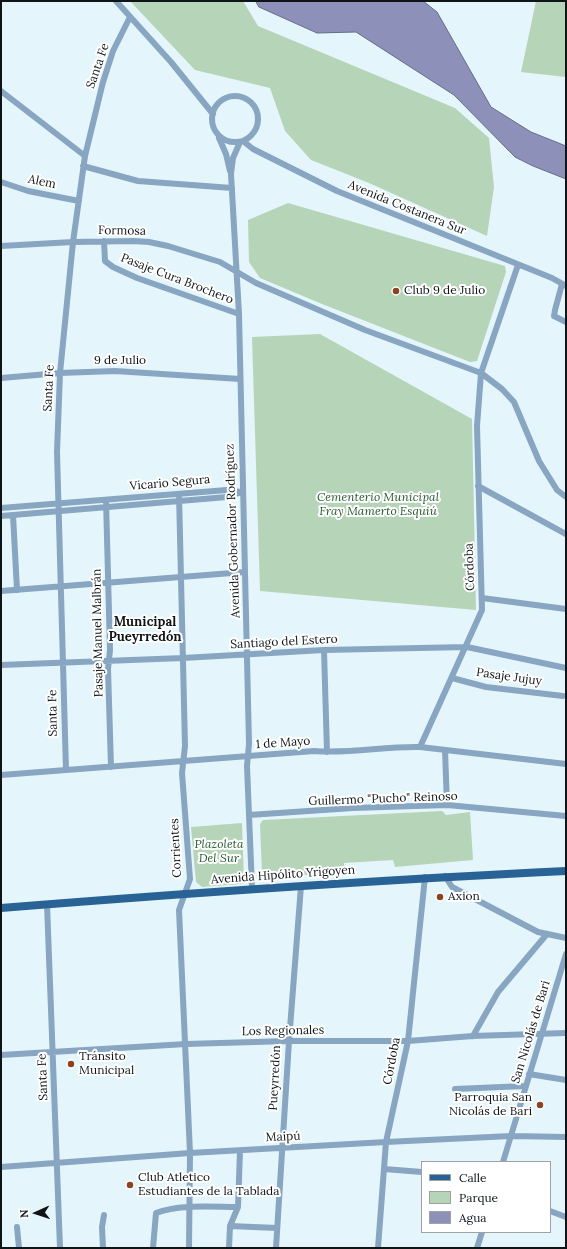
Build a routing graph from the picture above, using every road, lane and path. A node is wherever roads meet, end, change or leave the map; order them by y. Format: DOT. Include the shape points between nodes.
graph roads {
  1 [pos="116,1"];
  2 [pos="130,17"];
  3 [pos="1,91"];
  4 [pos="213,114"];
  5 [pos="218,135"];
  6 [pos="242,142"];
  7 [pos="85,156"];
  8 [pos="83,166"];
  9 [pos="231,174"];
  10 [pos="1,182"];
  11 [pos="232,188"];
  12 [pos="79,201"];
  13 [pos="104,241"];
  14 [pos="73,242"];
  15 [pos="1,246"];
  16 [pos="518,265"];
  17 [pos="237,271"];
  18 [pos="564,285"];
  19 [pos="239,314"];
  20 [pos="566,322"];
  21 [pos="481,373"];
  22 [pos="60,374"];
  23 [pos="1,378"];
  24 [pos="240,379"];
  25 [pos="478,486"];
  26 [pos="242,492"];
  27 [pos="179,494"];
  28 [pos="566,497"];
  29 [pos="106,500"];
  30 [pos="180,501"];
  31 [pos="58,504"];
  32 [pos="106,507"];
  33 [pos="1,508"];
  34 [pos="58,511"];
  35 [pos="13,515"];
  36 [pos="1,516"];
  37 [pos="566,534"];
  38 [pos="245,572"];
  39 [pos="181,577"];
  40 [pos="108,582"];
  41 [pos="60,586"];
  42 [pos="17,590"];
  43 [pos="1,591"];
  44 [pos="482,598"];
  45 [pos="566,608"];
  46 [pos="466,647"];
  47 [pos="324,650"];
  48 [pos="247,655"];
  49 [pos="183,658"];
  50 [pos="109,661"];
  51 [pos="63,663"];
  52 [pos="1,665"];
  53 [pos="566,668"];
  54 [pos="452,678"];
  55 [pos="563,696"];
  56 [pos="420,747"];
  57 [pos="445,750"];
  58 [pos="327,752"];
  59 [pos="248,756"];
  60 [pos="184,761"];
  61 [pos="566,764"];
  62 [pos="111,767"];
  63 [pos="66,770"];
  64 [pos="1,775"];
  65 [pos="448,805"];
  66 [pos="249,815"];
  67 [pos="566,816"];
  68 [pos="566,871"];
  69 [pos="444,876"];
  70 [pos="425,877"];
  71 [pos="301,886"];
  72 [pos="252,888"];
  73 [pos="185,894"];
  74 [pos="47,904"];
  75 [pos="1,908"];
  76 [pos="547,934"];
  77 [pos="566,938"];
  78 [pos="566,954"];
  79 [pos="541,1033"];
  80 [pos="566,1033"];
  81 [pos="473,1036"];
  82 [pos="289,1041"];
  83 [pos="408,1041"];
  84 [pos="186,1044"];
  85 [pos="54,1052"];
  86 [pos="1,1055"];
  87 [pos="529,1074"];
  88 [pos="566,1080"];
  89 [pos="525,1086"];
  90 [pos="454,1089"];
  91 [pos="511,1136"];
  92 [pos="566,1137"];
  93 [pos="386,1142"];
  94 [pos="282,1148"];
  95 [pos="240,1151"];
  96 [pos="190,1153"];
  97 [pos="503,1161"];
  98 [pos="57,1164"];
  99 [pos="1,1167"];
  100 [pos="384,1169"];
  101 [pos="421,1172"];
  102 [pos="238,1207"];
  103 [pos="190,1208"];
  104 [pos="551,1212"];
  105 [pos="104,1215"];
  106 [pos="566,1217"];
  107 [pos="230,1226"];
  108 [pos="17,1227"];
  109 [pos="277,1228"];
  110 [pos="482,1233"];
  111 [pos="20,1248"];
  112 [pos="60,1248"];
  113 [pos="103,1248"];
  114 [pos="153,1248"];
  115 [pos="189,1248"];
  116 [pos="229,1248"];
  117 [pos="276,1248"];
  118 [pos="378,1248"];
  119 [pos="477,1248"];
  1 -- 2 [label="street"];
  2 -- 4 [label="street"];
  2 -- 7 [label="street, Santa Fe" via="113,51 102,82"];
  3 -- 7 [label="street"];
  4 -- 5 [label="street" via="213,125"];
  4 -- 6 [label="street" via="217,105 229,97 238,96 251,102 258,114 258,124 254,133"];
  5 -- 6 [label="street" via="230,142"];
  5 -- 9 [label="street, Avenida Gobernador Rodríguez"];
  6 -- 9 [label="street, Avenida Gobernador Rodríguez" via="233,158"];
  6 -- 16 [label="street, Avenida Costanera Sur" via="337,191"];
  7 -- 8 [label="street, Santa Fe"];
  8 -- 11 [label="street" via="138,181"];
  8 -- 12 [label="street, Santa Fe"];
  9 -- 11 [label="street, Avenida Gobernador Rodríguez"];
  10 -- 12 [label="street, Alem" via="28,191"];
  11 -- 17 [label="street, Avenida Gobernador Rodríguez"];
  12 -- 14 [label="street, Santa Fe"];
  13 -- 14 [label="street, Formosa"];
  13 -- 17 [label="street, Formosa" via="149,242 168,246 220,262"];
  13 -- 19 [label="street, Pasaje Cura Brochero" via="105,261 113,267"];
  14 -- 15 [label="street, Formosa"];
  14 -- 22 [label="street, Santa Fe"];
  16 -- 18 [label="street, Avenida Costanera Sur"];
  16 -- 21 [label="street, Córdoba"];
  17 -- 19 [label="street, Avenida Gobernador Rodríguez"];
  17 -- 21 [label="street, Formosa" via="256,282 365,330"];
  18 -- 20 [label="street" via="554,316"];
  19 -- 24 [label="street, Avenida Gobernador Rodríguez"];
  21 -- 25 [label="street, Córdoba" via="477,426"];
  21 -- 28 [label="street, Formosa" via="514,402 539,461 557,490"];
  22 -- 23 [label="street, 9 de Julio"];
  22 -- 24 [label="street, 9 de Julio" via="115,371"];
  22 -- 31 [label="street, Santa Fe"];
  24 -- 26 [label="street, Avenida Gobernador Rodríguez"];
  25 -- 37 [label="street"];
  25 -- 44 [label="street, Córdoba"];
  26 -- 27 [label="street, Vicario Segura" via="227,490"];
  26 -- 30 [label="street, Vicario Segura" via="227,497"];
  26 -- 38 [label="street, Avenida Gobernador Rodríguez"];
  27 -- 29 [label="street, Vicario Segura"];
  27 -- 30 [label="street, Corrientes"];
  29 -- 31 [label="street, Vicario Segura"];
  29 -- 32 [label="street, Pasaje Manuel Malbrán"];
  30 -- 32 [label="street, Vicario Segura"];
  30 -- 39 [label="street, Corrientes"];
  31 -- 33 [label="street, Vicario Segura"];
  31 -- 34 [label="street, Santa Fe"];
  32 -- 34 [label="street, Vicario Segura"];
  32 -- 40 [label="street, Pasaje Manuel Malbrán"];
  34 -- 35 [label="street, Vicario Segura"];
  34 -- 41 [label="street, Santa Fe"];
  35 -- 36 [label="street, Vicario Segura"];
  35 -- 42 [label="street"];
  38 -- 39 [label="street"];
  38 -- 48 [label="street, Avenida Gobernador Rodríguez"];
  39 -- 40 [label="street"];
  39 -- 49 [label="street, Corrientes"];
  40 -- 41 [label="street"];
  40 -- 50 [label="street, Pasaje Manuel Malbrán"];
  41 -- 42 [label="street"];
  41 -- 51 [label="street, Santa Fe"];
  42 -- 43 [label="street"];
  44 -- 45 [label="street"];
  44 -- 46 [label="street, Córdoba" via="482,610"];
  46 -- 47 [label="street, Santiago del Estero"];
  46 -- 53 [label="street, Santiago del Estero"];
  46 -- 54 [label="street, Córdoba"];
  47 -- 48 [label="street, Santiago del Estero"];
  47 -- 58 [label="street"];
  48 -- 49 [label="street, Santiago del Estero"];
  48 -- 59 [label="street, Avenida Gobernador Rodríguez"];
  49 -- 50 [label="street, Santiago del Estero"];
  49 -- 60 [label="street, Corrientes"];
  50 -- 51 [label="street, Santiago del Estero"];
  50 -- 62 [label="street, Pasaje Manuel Malbrán"];
  51 -- 52 [label="street, Santiago del Estero"];
  51 -- 63 [label="street, Santa Fe"];
  54 -- 55 [label="street, Pasaje Jujuy" via="486,686"];
  54 -- 56 [label="street, Córdoba"];
  56 -- 57 [label="street, 1 de Mayo"];
  56 -- 58 [label="street, 1 de Mayo" via="398,746"];
  57 -- 61 [label="street, 1 de Mayo"];
  57 -- 65 [label="street"];
  58 -- 59 [label="street, 1 de Mayo"];
  59 -- 60 [label="street, 1 de Mayo"];
  59 -- 66 [label="street, Avenida Gobernador Rodríguez"];
  60 -- 62 [label="street, 1 de Mayo"];
  60 -- 73 [label="street, Corrientes" via="182,773 190,879"];
  62 -- 63 [label="street, 1 de Mayo"];
  63 -- 64 [label="street, 1 de Mayo"];
  65 -- 66 [label="street, Guillermo \"Pucho\" Reinoso"];
  65 -- 67 [label="street, Guillermo \"Pucho\" Reinoso"];
  66 -- 72 [label="street, Avenida Gobernador Rodríguez"];
  68 -- 69 [label="main road, Avenida Hipólito Yrigoyen"];
  69 -- 70 [label="main road, Avenida Hipólito Yrigoyen"];
  69 -- 76 [label="street" via="452,887 538,932"];
  70 -- 71 [label="main road, Avenida Hipólito Yrigoyen"];
  70 -- 83 [label="street, Córdoba"];
  71 -- 72 [label="main road, Avenida Hipólito Yrigoyen"];
  71 -- 82 [label="street, Pueyrredón"];
  72 -- 73 [label="main road, Avenida Hipólito Yrigoyen"];
  73 -- 74 [label="main road, Avenida Hipólito Yrigoyen"];
  73 -- 84 [label="street, Corrientes" via="179,910"];
  74 -- 75 [label="main road, Avenida Hipólito Yrigoyen"];
  74 -- 85 [label="street, Santa Fe"];
  76 -- 77 [label="street"];
  76 -- 81 [label="street" via="498,992"];
  78 -- 79 [label="street, San Nicolás de Bari"];
  79 -- 80 [label="street, Los Regionales"];
  79 -- 81 [label="street, Los Regionales"];
  79 -- 87 [label="street, San Nicolás de Bari"];
  81 -- 83 [label="street, Los Regionales"];
  82 -- 83 [label="street, Los Regionales"];
  82 -- 84 [label="street, Los Regionales"];
  82 -- 94 [label="street, Pueyrredón"];
  83 -- 93 [label="street, Córdoba"];
  84 -- 85 [label="street, Los Regionales"];
  84 -- 96 [label="street, Corrientes"];
  85 -- 86 [label="street, Los Regionales"];
  85 -- 98 [label="street, Santa Fe"];
  87 -- 88 [label="street"];
  87 -- 89 [label="street, San Nicolás de Bari"];
  89 -- 90 [label="street"];
  89 -- 91 [label="street, San Nicolás de Bari"];
  91 -- 92 [label="street, Maipú"];
  91 -- 93 [label="street, Maipú"];
  91 -- 97 [label="street, San Nicolás de Bari"];
  93 -- 94 [label="street, Maipú"];
  93 -- 100 [label="street, Córdoba"];
  94 -- 95 [label="street, Maipú"];
  94 -- 109 [label="street, Pueyrredón"];
  95 -- 96 [label="street, Maipú"];
  95 -- 102 [label="street"];
  96 -- 98 [label="street, Maipú"];
  96 -- 103 [label="street, Corrientes"];
  98 -- 99 [label="street, Maipú"];
  98 -- 112 [label="street, Santa Fe"];
  100 -- 101 [label="street"];
  100 -- 118 [label="street, Córdoba"];
  102 -- 103 [label="street"];
  102 -- 107 [label="street"];
  103 -- 114 [label="street" via="156,1213"];
  103 -- 115 [label="street, Corrientes"];
  104 -- 106 [label="street"];
  105 -- 113 [label="street"];
  107 -- 109 [label="street"];
  107 -- 116 [label="street"];
  108 -- 111 [label="street"];
  109 -- 117 [label="street, Pueyrredón"];
  110 -- 119 [label="street"];
}
